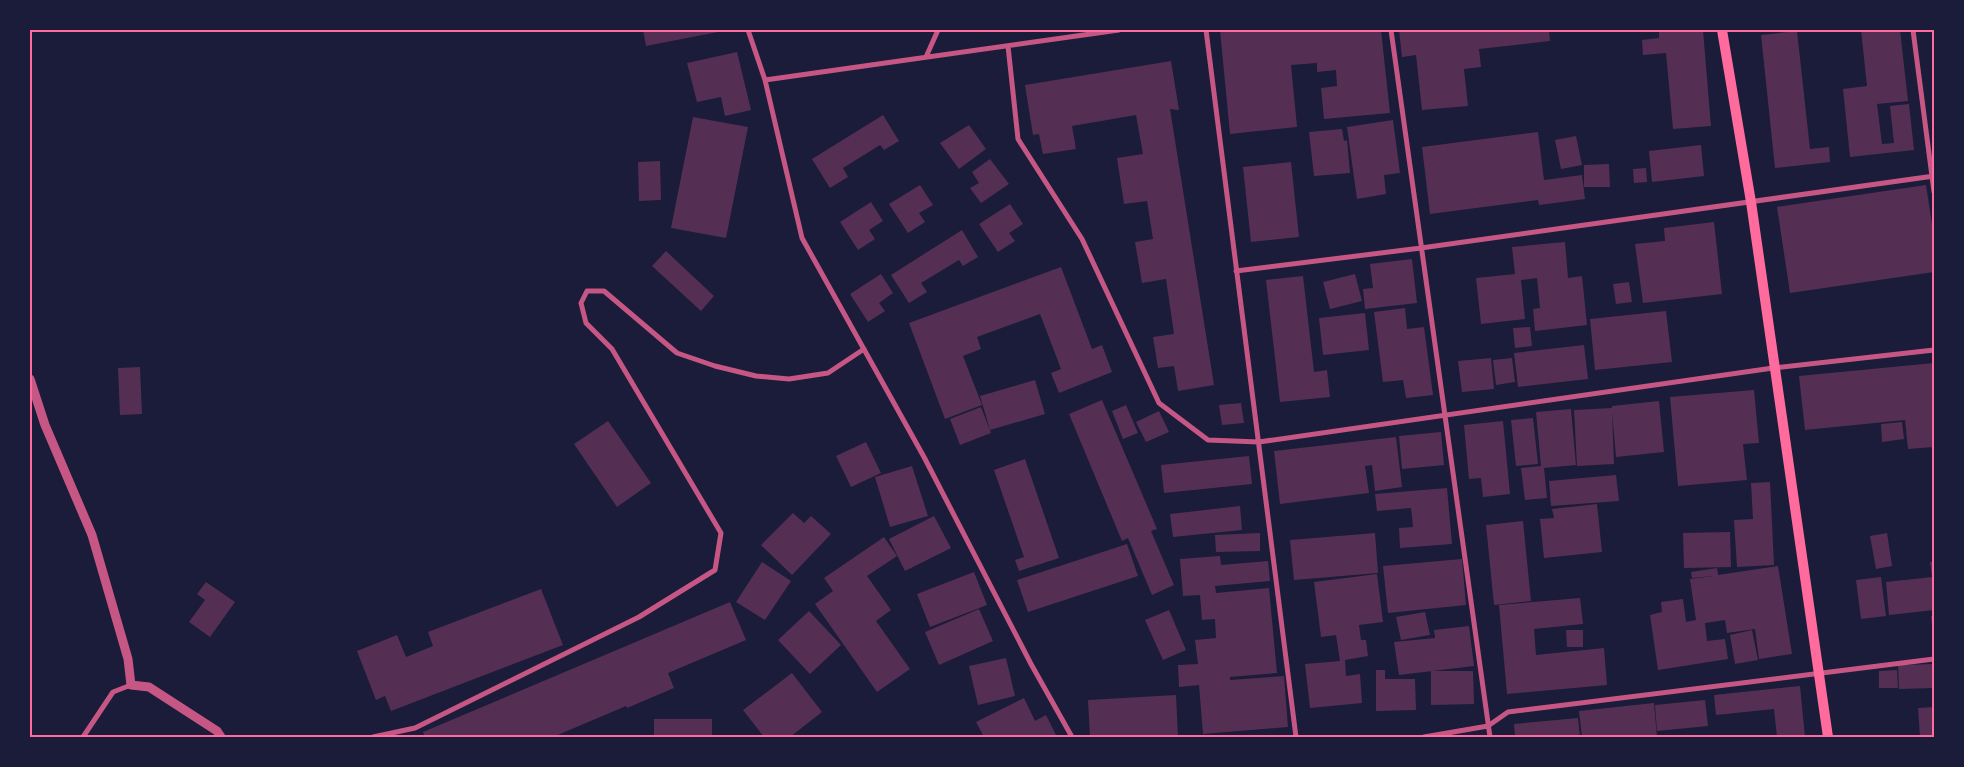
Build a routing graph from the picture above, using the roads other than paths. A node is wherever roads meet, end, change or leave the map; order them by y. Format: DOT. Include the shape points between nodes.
graph roads {
  1 [pos="748,30"];
  2 [pos="938,30"];
  3 [pos="1119,30"];
  4 [pos="1206,30"];
  5 [pos="1391,30"];
  6 [pos="1722,30"];
  7 [pos="1914,30"];
  8 [pos="1008,46"];
  9 [pos="926,57"];
  10 [pos="765,80"];
  11 [pos="1933,176"];
  12 [pos="1934,192"];
  13 [pos="1751,202"];
  14 [pos="1421,248"];
  15 [pos="1236,271"];
  16 [pos="864,349"];
  17 [pos="1934,350"];
  18 [pos="1773,368"];
  19 [pos="30,379"];
  20 [pos="1444,414"];
  21 [pos="1259,442"];
  22 [pos="1934,659"];
  23 [pos="1818,674"];
  24 [pos="131,685"];
  25 [pos="1488,726"];
  26 [pos="83,737"];
  27 [pos="221,737"];
  28 [pos="373,737"];
  29 [pos="1072,737"];
  30 [pos="1296,737"];
  31 [pos="1424,737"];
  32 [pos="1490,737"];
  33 [pos="1828,737"];
  1 -- 10 [label="street"];
  2 -- 9 [label="street"];
  3 -- 8 [label="street"];
  4 -- 15 [label="street"];
  5 -- 14 [label="street"];
  6 -- 13 [label="main road"];
  7 -- 11 [label="street"];
  8 -- 9 [label="street"];
  8 -- 21 [label="street" via="1018,140 1082,239 1159,403 1208,440"];
  9 -- 10 [label="street"];
  10 -- 16 [label="street" via="802,238"];
  11 -- 12 [label="street"];
  11 -- 13 [label="street"];
  13 -- 14 [label="street"];
  13 -- 18 [label="main road"];
  14 -- 15 [label="street"];
  14 -- 20 [label="street"];
  15 -- 21 [label="street"];
  16 -- 28 [label="street" via="828,372 789,379 756,376 676,353 604,291 587,291 581,303 586,323 612,349 721,533 715,570 638,617 414,728"];
  16 -- 29 [label="street"];
  17 -- 18 [label="street"];
  18 -- 20 [label="street"];
  18 -- 23 [label="main road"];
  19 -- 24 [label="street" via="44,425 92,535 128,659"];
  20 -- 21 [label="street"];
  20 -- 25 [label="street"];
  21 -- 30 [label="street"];
  22 -- 23 [label="street"];
  23 -- 25 [label="street" via="1508,712"];
  23 -- 33 [label="main road"];
  24 -- 26 [label="street" via="113,692"];
  24 -- 27 [label="street" via="149,687 217,731"];
  25 -- 31 [label="street"];
  25 -- 32 [label="street"];
}
